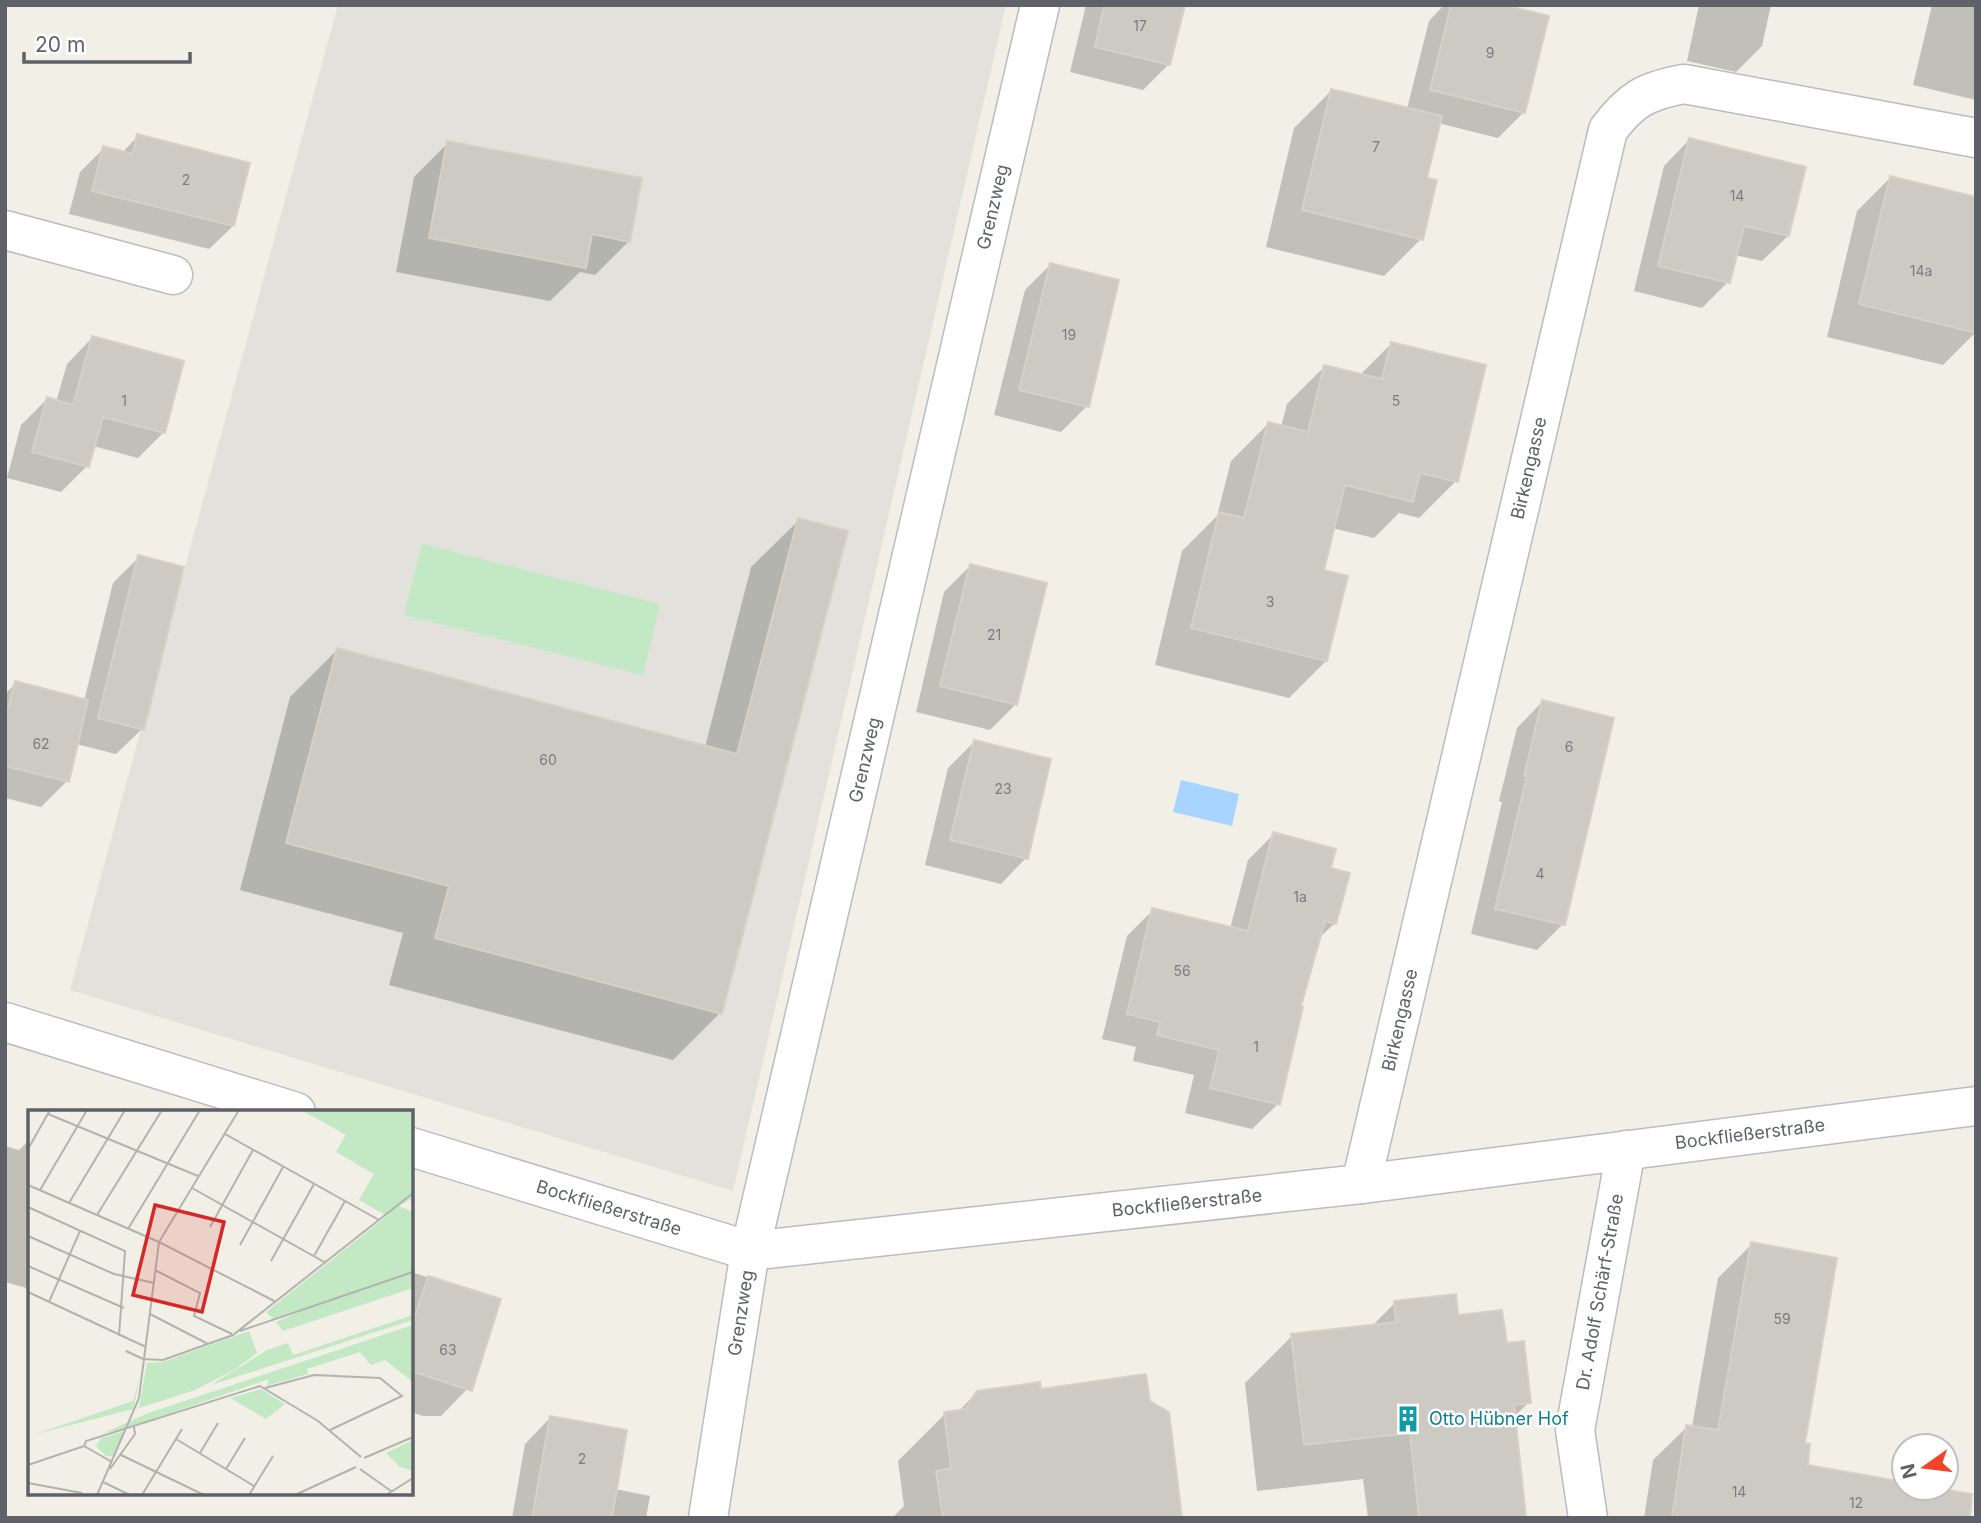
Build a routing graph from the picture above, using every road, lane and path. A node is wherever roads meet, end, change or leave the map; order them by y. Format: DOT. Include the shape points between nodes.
graph roads {
  1 [pos="1040,5"];
  2 [pos="1976,138"];
  3 [pos="5,230"];
  4 [pos="173,275"];
  5 [pos="5,1022"];
  6 [pos="1976,1106"];
  7 [pos="290,1110"];
  8 [pos="413,1148"];
  9 [pos="1626,1150"];
  10 [pos="1361,1184"];
  11 [pos="750,1251"];
  12 [pos="708,1518"];
  13 [pos="1588,1518"];
  1 -- 11 [label="street, Grenzweg"];
  2 -- 10 [label="street, Birkengasse" via="1684,84 1638,99 1608,131"];
  3 -- 4 [label="street"];
  5 -- 7 [label="street"];
  6 -- 9 [label="street, Bockfließerstraße"];
  8 -- 11 [label="street, Bockfließerstraße"];
  9 -- 10 [label="street, Bockfließerstraße"];
  9 -- 13 [label="street, Dr. Adolf Schärf-Straße" via="1575,1430"];
  10 -- 11 [label="street, Bockfließerstraße"];
  11 -- 12 [label="street, Grenzweg"];
}
